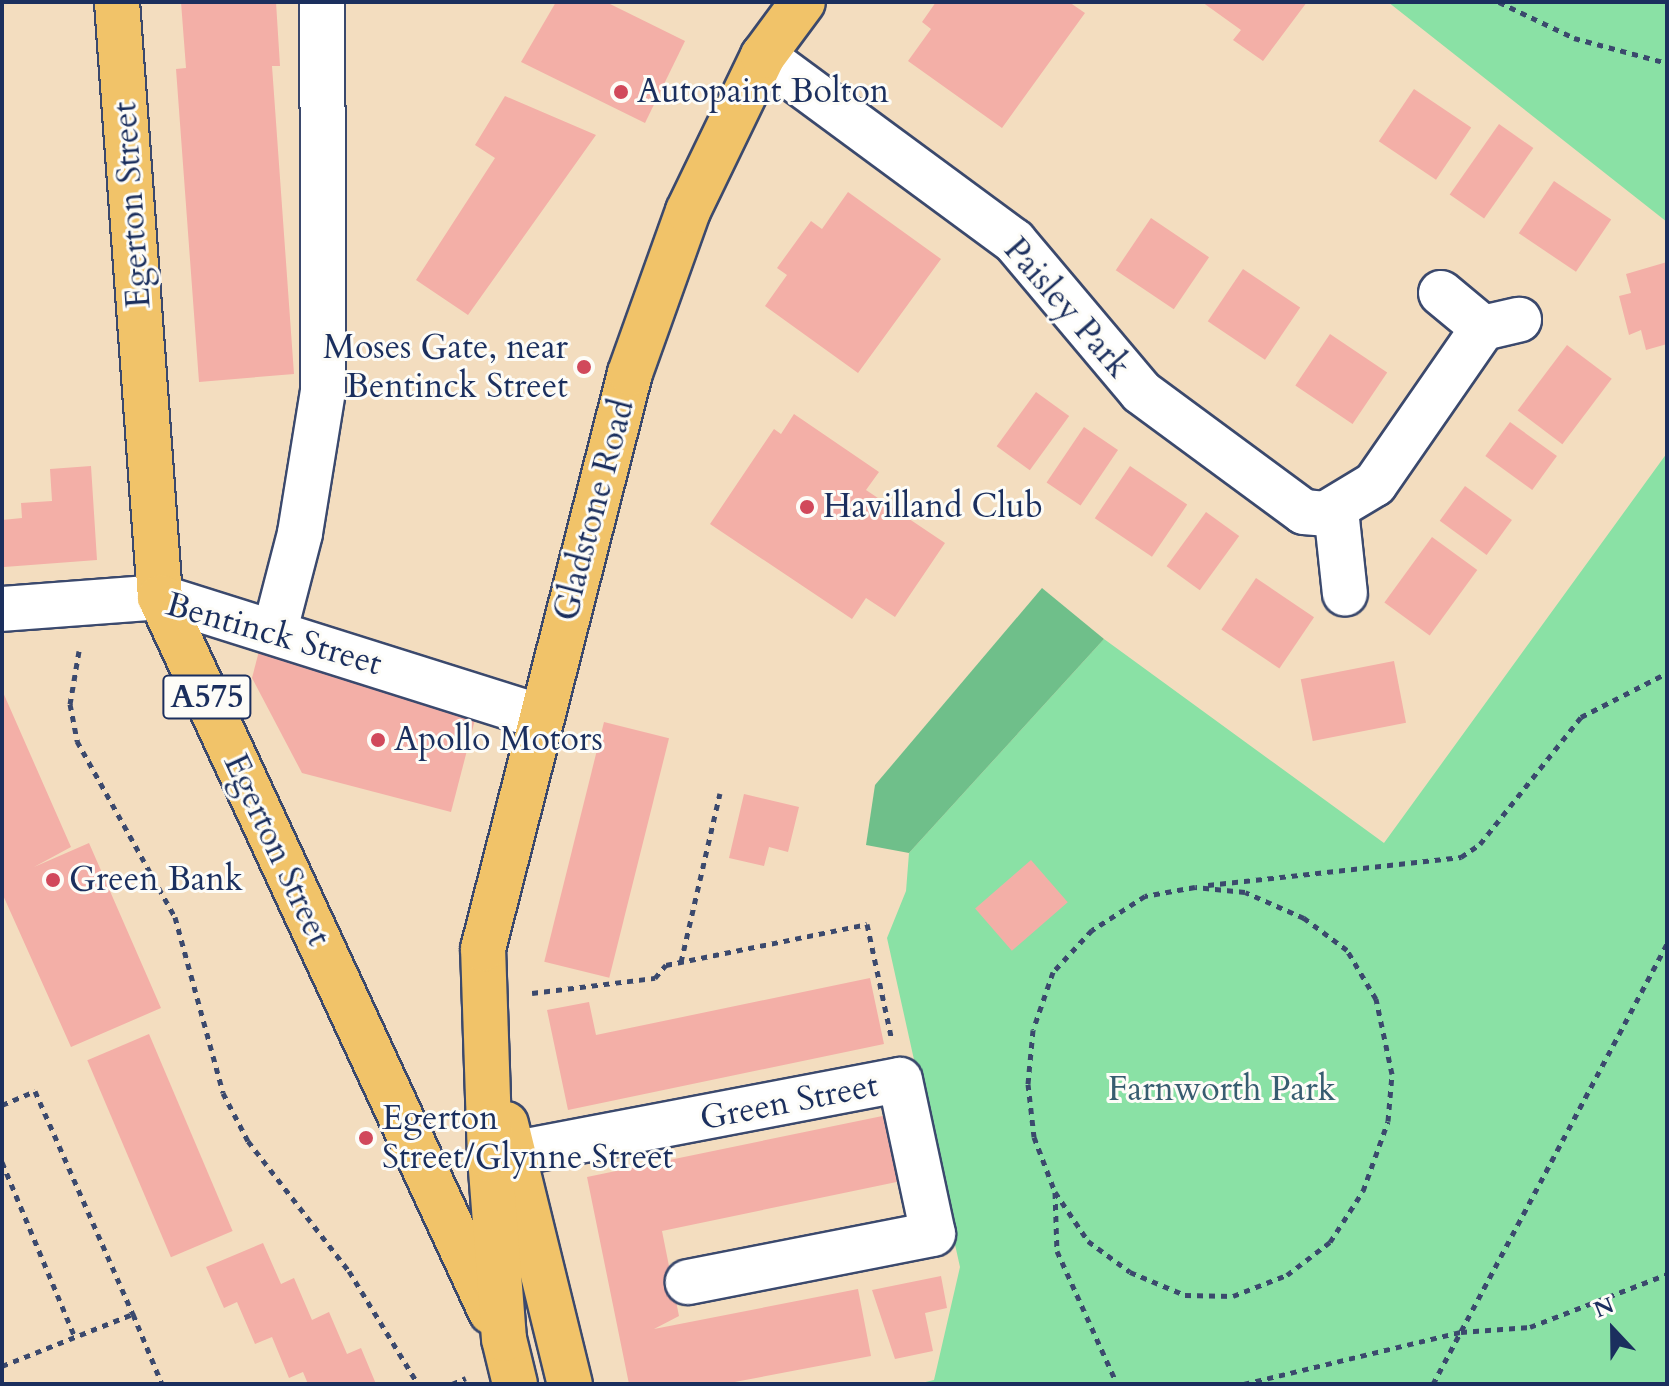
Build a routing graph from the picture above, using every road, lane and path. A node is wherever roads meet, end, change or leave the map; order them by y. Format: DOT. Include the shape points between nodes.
graph roads {
  1 [pos="117,2"];
  2 [pos="322,2"];
  3 [pos="803,2"];
  4 [pos="1499,2"];
  5 [pos="763,56"];
  6 [pos="1667,63"];
  7 [pos="1441,293"];
  8 [pos="1336,510"];
  9 [pos="1345,594"];
  10 [pos="160,597"];
  11 [pos="3,603"];
  12 [pos="90,603"];
  13 [pos="275,630"];
  14 [pos="1667,673"];
  15 [pos="540,717"];
  16 [pos="720,793"];
  17 [pos="1195,887"];
  18 [pos="1667,944"];
  19 [pos="681,962"];
  20 [pos="483,992"];
  21 [pos="900,1080"];
  22 [pos="2,1105"];
  23 [pos="503,1156"];
  24 [pos="2,1162"];
  25 [pos="1055,1192"];
  26 [pos="1667,1274"];
  27 [pos="688,1282"];
  28 [pos="133,1314"];
  29 [pos="1461,1332"];
  30 [pos="75,1337"];
  31 [pos="504,1339"];
  32 [pos="2,1366"];
  33 [pos="162,1384"];
  34 [pos="418,1384"];
  35 [pos="515,1384"];
  36 [pos="570,1384"];
  37 [pos="1117,1384"];
  38 [pos="1244,1384"];
  39 [pos="1433,1384"];
  1 -- 10 [label="main road, Egerton Street / A575"];
  2 -- 13 [label="street" via="323,391 300,533"];
  3 -- 5 [label="main road, Gladstone Road / A575"];
  4 -- 6 [label="path" via="1574,38"];
  5 -- 8 [label="street, Paisley Park" via="1014,241 1141,392 1284,502 1304,512"];
  5 -- 15 [label="main road, Gladstone Road / A575" via="688,211 630,373"];
  7 -- 8 [label="street" via="1501,324 1375,484"];
  8 -- 9 [label="street"];
  10 -- 12 [label="street, Bentinck Street"];
  10 -- 13 [label="street, Bentinck Street"];
  10 -- 31 [label="main road, Egerton Street / A575"];
  11 -- 12 [label="street, Bentinck Street"];
  12 -- 34 [label="path" via="70,704 77,741 175,917 223,1093 248,1141 349,1271"];
  13 -- 15 [label="street, Bentinck Street"];
  14 -- 17 [label="path" via="1581,717 1480,844 1461,857"];
  15 -- 20 [label="main road, Gladstone Road / A575" via="483,949"];
  16 -- 19 [label="path"];
  17 -- 25 [label="path" via="1145,896 1092,930 1053,972 1033,1030 1028,1084 1034,1137"];
  17 -- 25 [label="path" via="1245,892 1304,918 1347,950 1376,999 1392,1074 1388,1121 1363,1191 1330,1242 1287,1275 1233,1296 1185,1295 1130,1272 1088,1241"];
  18 -- 29 [label="path"];
  19 -- 20 [label="path" via="655,978 578,993"];
  19 -- 21 [label="path" via="867,924"];
  20 -- 23 [label="main road, Gladstone Road / A575" via="482,1049"];
  21 -- 23 [label="street, Green Street"];
  21 -- 27 [label="street" via="933,1234"];
  22 -- 28 [label="path" via="35,1091"];
  23 -- 31 [label="main road, Gladstone Road / A575"];
  23 -- 36 [label="main road, Gladstone Road / A575"];
  24 -- 30 [label="path"];
  25 -- 37 [label="path" via="1057,1251 1115,1364"];
  26 -- 29 [label="path" via="1530,1327"];
  28 -- 30 [label="path"];
  28 -- 33 [label="path"];
  29 -- 38 [label="path"];
  29 -- 39 [label="path"];
  30 -- 32 [label="path"];
  31 -- 35 [label="main road, A575"];
}
